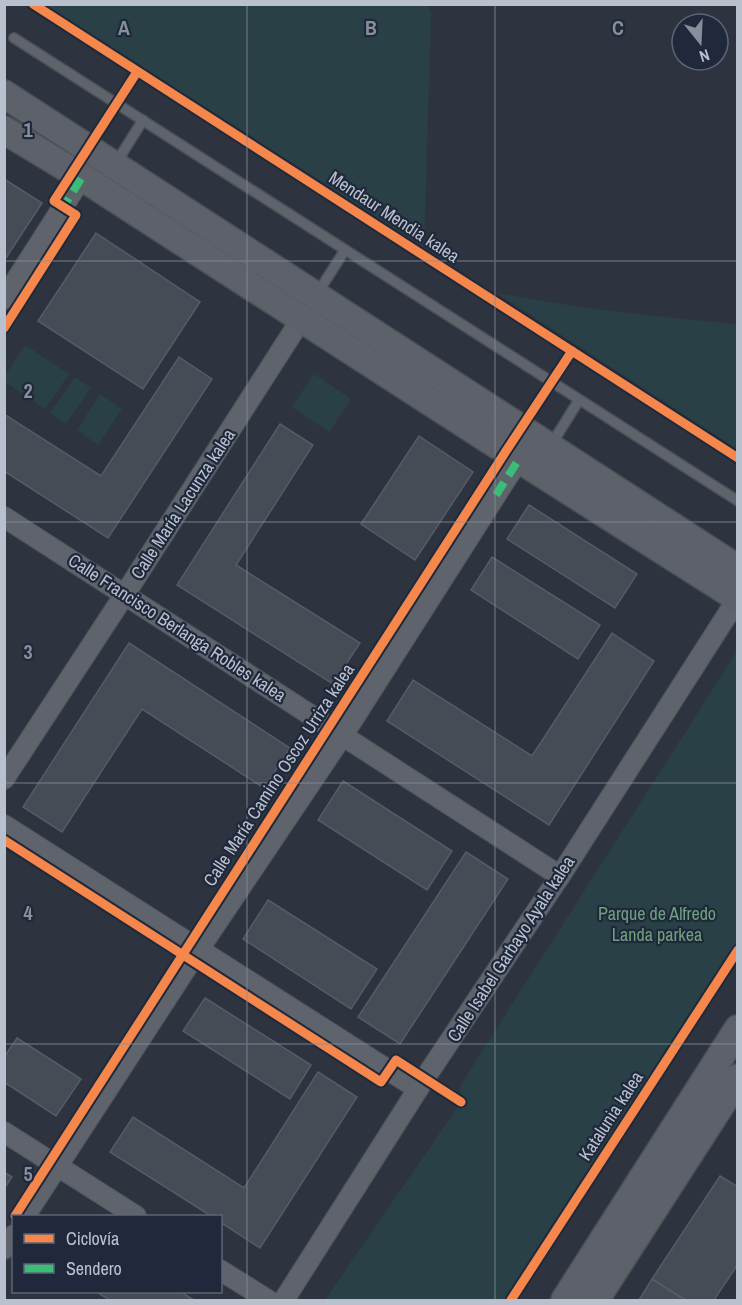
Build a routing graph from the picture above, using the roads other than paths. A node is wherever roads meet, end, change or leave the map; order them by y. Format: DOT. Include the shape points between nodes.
graph roads {
  1 [pos="14,38"];
  2 [pos="4,94"];
  3 [pos="143,120"];
  4 [pos="4,130"];
  5 [pos="115,165"];
  6 [pos="82,177"];
  7 [pos="345,250"];
  8 [pos="4,299"];
  9 [pos="309,307"];
  10 [pos="579,400"];
  11 [pos="549,447"];
  12 [pos="519,459"];
  13 [pos="738,501"];
  14 [pos="4,517"];
  15 [pos="738,569"];
  16 [pos="125,594"];
  17 [pos="738,598"];
  18 [pos="343,735"];
  19 [pos="4,779"];
  20 [pos="4,825"];
  21 [pos="560,876"];
  22 [pos="199,949"];
  23 [pos="738,1029"];
  24 [pos="738,1078"];
  25 [pos="418,1089"];
  26 [pos="4,1132"];
  27 [pos="57,1167"];
  28 [pos="26,1215"];
  29 [pos="134,1215"];
  30 [pos="222,1271"];
  31 [pos="268,1300"];
  32 [pos="284,1300"];
  33 [pos="565,1300"];
  34 [pos="595,1300"];
  1 -- 3 [label="lane"];
  2 -- 5 [label="street"];
  3 -- 5 [label="lane"];
  3 -- 7 [label="lane"];
  4 -- 6 [label="street"];
  5 -- 9 [label="street"];
  6 -- 8 [label="street"];
  6 -- 9 [label="street"];
  7 -- 9 [label="lane"];
  7 -- 10 [label="lane"];
  9 -- 11 [label="street"];
  9 -- 12 [label="street"];
  9 -- 16 [label="street, Calle María Lacunza kalea"];
  10 -- 11 [label="lane"];
  10 -- 13 [label="lane"];
  11 -- 15 [label="street"];
  12 -- 17 [label="street"];
  12 -- 18 [label="street, Calle María Camino Oscoz Urriza kalea"];
  14 -- 16 [label="street, Calle Francisco Berlanga Robles kalea"];
  16 -- 18 [label="street, Calle Francisco Berlanga Robles kalea"];
  16 -- 19 [label="street, Calle María Lacunza kalea"];
  17 -- 21 [label="street, Calle Isabel Garbayo Ayala kalea"];
  18 -- 21 [label="street, Calle Francisco Berlanga Robles kalea"];
  18 -- 22 [label="street, Calle María Camino Oscoz Urriza kalea"];
  20 -- 22 [label="street"];
  21 -- 25 [label="street, Calle Isabel Garbayo Ayala kalea"];
  22 -- 25 [label="street"];
  22 -- 27 [label="street, Calle María Camino Oscoz Urriza kalea"];
  23 -- 33 [label="street"];
  24 -- 34 [label="street"];
  25 -- 32 [label="street, Calle Isabel Garbayo Ayala kalea"];
  26 -- 27 [label="street"];
  27 -- 28 [label="street, Calle María Camino Oscoz Urriza kalea"];
  27 -- 29 [label="street"];
  30 -- 31 [label="street"];
}
